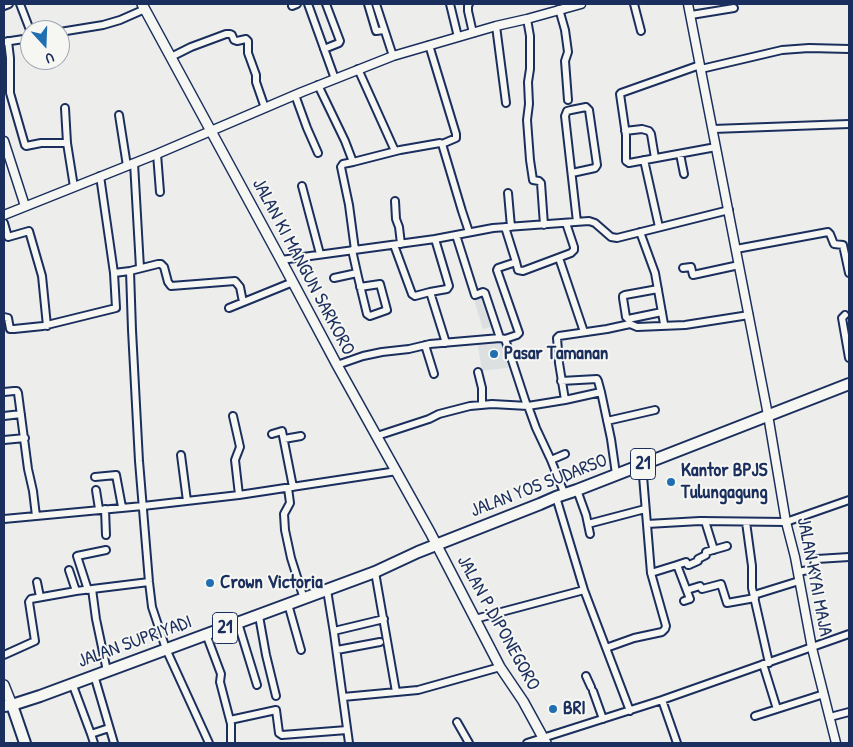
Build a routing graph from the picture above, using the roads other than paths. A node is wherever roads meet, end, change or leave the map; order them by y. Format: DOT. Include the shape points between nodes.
graph roads {
  1 [pos="9,4"];
  2 [pos="20,4"];
  3 [pos="308,4"];
  4 [pos="326,4"];
  5 [pos="368,4"];
  6 [pos="376,4"];
  7 [pos="450,4"];
  8 [pos="469,4"];
  9 [pos="581,4"];
  10 [pos="634,4"];
  11 [pos="688,4"];
  12 [pos="4,6"];
  13 [pos="143,6"];
  14 [pos="560,7"];
  15 [pos="734,8"];
  16 [pos="691,15"];
  17 [pos="527,19"];
  18 [pos="26,20"];
  19 [pos="496,26"];
  20 [pos="70,30"];
  21 [pos="384,30"];
  22 [pos="641,31"];
  23 [pos="472,32"];
  24 [pos="458,37"];
  25 [pos="20,40"];
  26 [pos="6,42"];
  27 [pos="429,45"];
  28 [pos="324,49"];
  29 [pos="849,49"];
  30 [pos="393,56"];
  31 [pos="171,58"];
  32 [pos="701,67"];
  33 [pos="358,69"];
  34 [pos="335,79"];
  35 [pos="318,85"];
  36 [pos="7,94"];
  37 [pos="295,95"];
  38 [pos="568,100"];
  39 [pos="506,103"];
  40 [pos="65,108"];
  41 [pos="265,108"];
  42 [pos="119,115"];
  43 [pos="849,124"];
  44 [pos="713,129"];
  45 [pos="625,130"];
  46 [pos="211,131"];
  47 [pos="4,141"];
  48 [pos="67,143"];
  49 [pos="442,144"];
  50 [pos="716,147"];
  51 [pos="396,151"];
  52 [pos="318,153"];
  53 [pos="157,154"];
  54 [pos="680,154"];
  55 [pos="655,158"];
  56 [pos="644,160"];
  57 [pos="353,162"];
  58 [pos="130,164"];
  59 [pos="572,173"];
  60 [pos="684,174"];
  61 [pos="100,176"];
  62 [pos="302,186"];
  63 [pos="74,187"];
  64 [pos="160,192"];
  65 [pos="508,193"];
  66 [pos="395,201"];
  67 [pos="25,206"];
  68 [pos="728,210"];
  69 [pos="4,215"];
  70 [pos="577,222"];
  71 [pos="4,223"];
  72 [pos="566,223"];
  73 [pos="544,225"];
  74 [pos="508,227"];
  75 [pos="659,227"];
  76 [pos="469,232"];
  77 [pos="640,232"];
  78 [pos="456,235"];
  79 [pos="435,239"];
  80 [pos="397,244"];
  81 [pos="736,249"];
  82 [pos="354,250"];
  83 [pos="320,254"];
  84 [pos="559,258"];
  85 [pos="281,260"];
  86 [pos="516,262"];
  87 [pos="739,265"];
  88 [pos="140,268"];
  89 [pos="684,268"];
  90 [pos="130,271"];
  91 [pos="357,272"];
  92 [pos="114,273"];
  93 [pos="849,273"];
  94 [pos="334,278"];
  95 [pos="293,282"];
  96 [pos="360,288"];
  97 [pos="658,289"];
  98 [pos="430,292"];
  99 [pos="243,302"];
  100 [pos="228,308"];
  101 [pos="662,312"];
  102 [pos="749,315"];
  103 [pos="845,315"];
  104 [pos="4,317"];
  105 [pos="664,324"];
  106 [pos="46,326"];
  107 [pos="584,332"];
  108 [pos="503,338"];
  109 [pos="446,343"];
  110 [pos="426,345"];
  111 [pos="849,358"];
  112 [pos="337,365"];
  113 [pos="478,372"];
  114 [pos="434,374"];
  115 [pos="561,381"];
  116 [pos="849,384"];
  117 [pos="4,392"];
  118 [pos="601,392"];
  119 [pos="564,400"];
  120 [pos="482,404"];
  121 [pos="528,406"];
  122 [pos="655,410"];
  123 [pos="21,414"];
  124 [pos="768,415"];
  125 [pos="4,416"];
  126 [pos="233,416"];
  127 [pos="608,421"];
  128 [pos="272,434"];
  129 [pos="300,436"];
  130 [pos="377,436"];
  131 [pos="25,438"];
  132 [pos="284,439"];
  133 [pos="4,440"];
  134 [pos="565,454"];
  135 [pos="181,455"];
  136 [pos="551,460"];
  137 [pos="642,464"];
  138 [pos="397,471"];
  139 [pos="616,474"];
  140 [pos="95,477"];
  141 [pos="291,487"];
  142 [pos="96,490"];
  143 [pos="577,490"];
  144 [pos="239,495"];
  145 [pos="560,496"];
  146 [pos="849,500"];
  147 [pos="187,501"];
  148 [pos="143,506"];
  149 [pos="122,508"];
  150 [pos="102,509"];
  151 [pos="646,509"];
  152 [pos="36,516"];
  153 [pos="4,519"];
  154 [pos="705,521"];
  155 [pos="746,522"];
  156 [pos="786,522"];
  157 [pos="588,524"];
  158 [pos="646,524"];
  159 [pos="590,534"];
  160 [pos="106,535"];
  161 [pos="436,544"];
  162 [pos="727,546"];
  163 [pos="106,550"];
  164 [pos="714,550"];
  165 [pos="849,558"];
  166 [pos="677,565"];
  167 [pos="69,570"];
  168 [pos="375,572"];
  169 [pos="798,572"];
  170 [pos="651,573"];
  171 [pos="799,581"];
  172 [pos="37,582"];
  173 [pos="149,582"];
  174 [pos="90,589"];
  175 [pos="327,590"];
  176 [pos="584,590"];
  177 [pos="687,590"];
  178 [pos="76,591"];
  179 [pos="754,596"];
  180 [pos="40,597"];
  181 [pos="304,599"];
  182 [pos="684,601"];
  183 [pos="288,604"];
  184 [pos="259,616"];
  185 [pos="475,619"];
  186 [pos="384,620"];
  187 [pos="238,623"];
  188 [pos="334,631"];
  189 [pos="206,634"];
  190 [pos="849,634"];
  191 [pos="384,642"];
  192 [pos="606,648"];
  193 [pos="812,648"];
  194 [pos="166,649"];
  195 [pos="301,650"];
  196 [pos="336,650"];
  197 [pos="4,654"];
  198 [pos="766,664"];
  199 [pos="500,667"];
  200 [pos="107,670"];
  201 [pos="94,676"];
  202 [pos="586,676"];
  203 [pos="72,684"];
  204 [pos="257,685"];
  205 [pos="4,686"];
  206 [pos="396,692"];
  207 [pos="824,694"];
  208 [pos="276,696"];
  209 [pos="343,697"];
  210 [pos="662,700"];
  211 [pos="8,706"];
  212 [pos="777,709"];
  213 [pos="630,711"];
  214 [pos="849,712"];
  215 [pos="755,716"];
  216 [pos="830,717"];
  217 [pos="603,719"];
  218 [pos="230,720"];
  219 [pos="457,722"];
  220 [pos="109,728"];
  221 [pos="347,730"];
  222 [pos="91,734"];
  223 [pos="544,741"];
  224 [pos="25,743"];
  225 [pos="94,743"];
  226 [pos="114,743"];
  227 [pos="208,743"];
  228 [pos="232,743"];
  229 [pos="349,743"];
  230 [pos="470,743"];
  231 [pos="527,743"];
  232 [pos="677,743"];
  233 [pos="836,743"];
  1 -- 12 [label="street"];
  2 -- 18 [label="street"];
  3 -- 28 [label="street"];
  4 -- 28 [label="street" via="340,42"];
  5 -- 21 [label="street" via="376,31"];
  6 -- 21 [label="street"];
  7 -- 24 [label="street"];
  8 -- 23 [label="street"];
  9 -- 14 [label="street"];
  10 -- 22 [label="street"];
  11 -- 16 [label="street, JALAN KYAI MAJA"];
  13 -- 20 [label="street" via="120,20"];
  13 -- 31 [label="main road, JALAN KI MANGUN SARKORO"];
  14 -- 17 [label="street"];
  14 -- 38 [label="street" via="568,52 565,61"];
  15 -- 16 [label="street"];
  16 -- 32 [label="street, JALAN KYAI MAJA"];
  17 -- 19 [label="street"];
  17 -- 73 [label="street" via="530,36 527,120 530,164 534,180 541,182"];
  19 -- 23 [label="street"];
  19 -- 39 [label="street"];
  21 -- 30 [label="street"];
  23 -- 24 [label="street"];
  24 -- 27 [label="street"];
  25 -- 26 [label="street"];
  26 -- 36 [label="street" via="10,58"];
  27 -- 30 [label="street"];
  27 -- 49 [label="street" via="456,134 456,138"];
  28 -- 34 [label="street"];
  29 -- 32 [label="street" via="782,50"];
  30 -- 33 [label="street"];
  31 -- 41 [label="street" via="226,34 237,41 246,39"];
  31 -- 46 [label="main road, JALAN KI MANGUN SARKORO"];
  32 -- 44 [label="street, JALAN KYAI MAJA"];
  32 -- 45 [label="street" via="621,92"];
  33 -- 34 [label="street"];
  33 -- 51 [label="street"];
  34 -- 35 [label="street"];
  35 -- 37 [label="street"];
  35 -- 57 [label="street"];
  36 -- 48 [label="street" via="25,145"];
  37 -- 41 [label="street"];
  37 -- 52 [label="street"];
  40 -- 48 [label="street"];
  41 -- 46 [label="street"];
  42 -- 58 [label="street"];
  43 -- 44 [label="street"];
  44 -- 50 [label="street, JALAN KYAI MAJA"];
  45 -- 55 [label="street" via="649,131"];
  45 -- 56 [label="street" via="626,162"];
  46 -- 53 [label="street"];
  46 -- 85 [label="main road, JALAN KI MANGUN SARKORO"];
  47 -- 67 [label="street"];
  48 -- 63 [label="street"];
  49 -- 51 [label="street" via="438,142"];
  49 -- 76 [label="street"];
  50 -- 54 [label="street"];
  50 -- 68 [label="street, JALAN KYAI MAJA"];
  51 -- 57 [label="street"];
  53 -- 58 [label="street"];
  53 -- 64 [label="street"];
  54 -- 55 [label="street"];
  54 -- 60 [label="street"];
  55 -- 56 [label="street"];
  56 -- 75 [label="street"];
  57 -- 82 [label="street" via="342,167"];
  58 -- 61 [label="street"];
  58 -- 88 [label="street"];
  59 -- 59 [label="street" via="566,113 586,107 597,166"];
  59 -- 70 [label="street"];
  61 -- 63 [label="street"];
  61 -- 92 [label="street"];
  62 -- 83 [label="street"];
  63 -- 67 [label="street"];
  65 -- 74 [label="street"];
  66 -- 80 [label="street" via="399,227"];
  67 -- 69 [label="street"];
  68 -- 75 [label="street"];
  68 -- 81 [label="street, JALAN KYAI MAJA"];
  70 -- 72 [label="street"];
  70 -- 77 [label="street" via="592,221 615,238"];
  71 -- 106 [label="street" via="8,237 29,232 42,276"];
  72 -- 73 [label="street"];
  72 -- 84 [label="street" via="574,250"];
  73 -- 74 [label="street"];
  74 -- 76 [label="street"];
  74 -- 86 [label="street"];
  75 -- 77 [label="street"];
  76 -- 78 [label="street"];
  77 -- 97 [label="street"];
  78 -- 79 [label="street"];
  78 -- 108 [label="street" via="475,295 485,293"];
  79 -- 80 [label="street"];
  79 -- 98 [label="street" via="449,286"];
  80 -- 82 [label="street"];
  80 -- 98 [label="street" via="412,294"];
  81 -- 87 [label="street, JALAN KYAI MAJA"];
  81 -- 93 [label="street" via="828,232 834,244 843,245"];
  82 -- 83 [label="street"];
  82 -- 91 [label="street"];
  83 -- 85 [label="street"];
  84 -- 86 [label="street" via="523,271 518,270"];
  84 -- 107 [label="street"];
  85 -- 95 [label="main road, JALAN KI MANGUN SARKORO"];
  86 -- 108 [label="street" via="497,270 519,333"];
  87 -- 89 [label="street" via="693,275 691,267"];
  87 -- 102 [label="street, JALAN KYAI MAJA"];
  88 -- 90 [label="street"];
  88 -- 99 [label="street" via="161,264 168,282 174,287 234,281 240,287"];
  90 -- 92 [label="street"];
  90 -- 148 [label="street" via="136,430"];
  91 -- 94 [label="street"];
  91 -- 96 [label="street"];
  92 -- 106 [label="street" via="116,308"];
  95 -- 99 [label="street"];
  95 -- 112 [label="main road, JALAN KI MANGUN SARKORO"];
  96 -- 96 [label="street" via="382,285 388,310 368,315"];
  97 -- 101 [label="street"];
  97 -- 101 [label="street" via="622,298 628,319"];
  98 -- 109 [label="street"];
  99 -- 100 [label="street"];
  101 -- 105 [label="street"];
  102 -- 107 [label="street" via="685,325 637,328 630,324"];
  102 -- 124 [label="street, JALAN KYAI MAJA"];
  103 -- 111 [label="street" via="842,318"];
  104 -- 106 [label="street" via="8,318 11,329"];
  107 -- 115 [label="street" via="557,338"];
  108 -- 109 [label="street"];
  108 -- 121 [label="street"];
  109 -- 110 [label="street"];
  110 -- 112 [label="street" via="372,354"];
  110 -- 114 [label="street"];
  112 -- 130 [label="main road, JALAN KI MANGUN SARKORO"];
  113 -- 120 [label="street"];
  115 -- 118 [label="street" via="597,380"];
  115 -- 119 [label="street"];
  116 -- 124 [label="highway, JALAN YOS SUDARSO / 21"];
  117 -- 123 [label="street" via="18,392"];
  118 -- 119 [label="street"];
  118 -- 127 [label="street"];
  119 -- 121 [label="street"];
  120 -- 121 [label="street"];
  120 -- 130 [label="street" via="439,414"];
  121 -- 136 [label="street"];
  122 -- 127 [label="street"];
  123 -- 125 [label="street"];
  123 -- 131 [label="street"];
  124 -- 137 [label="highway, JALAN YOS SUDARSO / 21"];
  124 -- 156 [label="street, JALAN KYAI MAJA"];
  126 -- 144 [label="street" via="240,447 235,460"];
  127 -- 139 [label="street"];
  128 -- 132 [label="street" via="282,431"];
  129 -- 132 [label="street"];
  130 -- 138 [label="main road, JALAN KI MANGUN SARKORO"];
  131 -- 133 [label="street"];
  131 -- 152 [label="street"];
  132 -- 141 [label="street"];
  134 -- 136 [label="street"];
  135 -- 147 [label="street"];
  136 -- 145 [label="street"];
  137 -- 139 [label="highway, JALAN YOS SUDARSO / 21"];
  137 -- 151 [label="street"];
  138 -- 141 [label="street"];
  138 -- 161 [label="main road, JALAN KI MANGUN SARKORO"];
  139 -- 143 [label="highway, JALAN YOS SUDARSO / 21"];
  140 -- 149 [label="street" via="116,475"];
  141 -- 144 [label="street"];
  141 -- 181 [label="street" via="290,503 284,516 285,530"];
  142 -- 150 [label="street"];
  143 -- 145 [label="highway, JALAN YOS SUDARSO / 21"];
  143 -- 157 [label="street"];
  144 -- 147 [label="street"];
  145 -- 161 [label="highway, JALAN YOS SUDARSO / 21"];
  145 -- 176 [label="street"];
  146 -- 156 [label="street"];
  147 -- 148 [label="street"];
  148 -- 149 [label="street"];
  148 -- 173 [label="street"];
  149 -- 150 [label="street"];
  150 -- 152 [label="street"];
  150 -- 160 [label="street"];
  151 -- 157 [label="street"];
  151 -- 158 [label="street"];
  152 -- 153 [label="street"];
  154 -- 155 [label="street"];
  154 -- 158 [label="street"];
  154 -- 164 [label="street"];
  155 -- 156 [label="street"];
  155 -- 179 [label="street"];
  156 -- 169 [label="street, JALAN KYAI MAJA"];
  157 -- 159 [label="street"];
  158 -- 170 [label="street"];
  161 -- 168 [label="highway, JALAN SUPRIYADI / 21"];
  161 -- 185 [label="main road, JALAN P.DIPONEGORO"];
  162 -- 164 [label="street"];
  163 -- 174 [label="street" via="77,556"];
  164 -- 166 [label="street" via="706,552 689,566 686,562"];
  165 -- 169 [label="street" via="818,559 813,570"];
  166 -- 170 [label="street"];
  166 -- 177 [label="street"];
  167 -- 178 [label="street"];
  168 -- 175 [label="highway, JALAN SUPRIYADI / 21"];
  168 -- 186 [label="street"];
  169 -- 171 [label="street, JALAN KYAI MAJA"];
  170 -- 192 [label="street" via="665,629"];
  171 -- 179 [label="street"];
  171 -- 193 [label="street, JALAN KYAI MAJA"];
  172 -- 180 [label="street"];
  173 -- 174 [label="street"];
  173 -- 194 [label="street" via="152,607"];
  174 -- 178 [label="street"];
  174 -- 200 [label="street"];
  175 -- 181 [label="highway, JALAN SUPRIYADI / 21"];
  175 -- 188 [label="street"];
  176 -- 185 [label="street"];
  176 -- 192 [label="street"];
  177 -- 179 [label="street" via="721,584 727,603"];
  177 -- 182 [label="street" via="690,598"];
  178 -- 180 [label="street"];
  179 -- 198 [label="street"];
  180 -- 197 [label="street" via="29,602 35,640"];
  181 -- 183 [label="highway, JALAN SUPRIYADI / 21"];
  183 -- 184 [label="highway, JALAN SUPRIYADI / 21"];
  183 -- 195 [label="street"];
  184 -- 187 [label="highway, JALAN SUPRIYADI / 21"];
  184 -- 208 [label="street"];
  185 -- 199 [label="main road, JALAN P.DIPONEGORO"];
  186 -- 188 [label="street"];
  186 -- 191 [label="street"];
  187 -- 189 [label="highway, JALAN SUPRIYADI / 21"];
  187 -- 204 [label="street"];
  188 -- 196 [label="street"];
  189 -- 194 [label="highway, JALAN SUPRIYADI / 21"];
  189 -- 218 [label="street" via="221,674 220,682"];
  190 -- 193 [label="street"];
  191 -- 196 [label="street"];
  191 -- 206 [label="street"];
  192 -- 213 [label="street"];
  193 -- 198 [label="street"];
  193 -- 207 [label="street, JALAN KYAI MAJA"];
  194 -- 200 [label="highway, JALAN SUPRIYADI / 21"];
  194 -- 227 [label="street"];
  196 -- 209 [label="street"];
  198 -- 210 [label="street"];
  198 -- 212 [label="street"];
  199 -- 206 [label="street" via="418,690"];
  199 -- 223 [label="main road, JALAN P.DIPONEGORO"];
  200 -- 201 [label="highway, JALAN SUPRIYADI / 21"];
  201 -- 203 [label="highway, JALAN SUPRIYADI / 21"];
  201 -- 220 [label="street"];
  202 -- 217 [label="street"];
  203 -- 211 [label="highway, JALAN SUPRIYADI / 21"];
  203 -- 222 [label="street"];
  205 -- 211 [label="main road"];
  206 -- 209 [label="street"];
  207 -- 212 [label="street"];
  207 -- 216 [label="street, JALAN KYAI MAJA"];
  209 -- 221 [label="street"];
  210 -- 213 [label="street"];
  210 -- 232 [label="street"];
  211 -- 224 [label="highway"];
  212 -- 215 [label="street"];
  213 -- 217 [label="street"];
  214 -- 216 [label="street"];
  216 -- 233 [label="street, JALAN KYAI MAJA"];
  217 -- 223 [label="street"];
  218 -- 221 [label="street" via="276,710 282,735"];
  218 -- 228 [label="street"];
  219 -- 230 [label="street"];
  220 -- 222 [label="street"];
  220 -- 226 [label="street"];
  221 -- 229 [label="street"];
  222 -- 225 [label="street"];
  223 -- 231 [label="street"];
}
